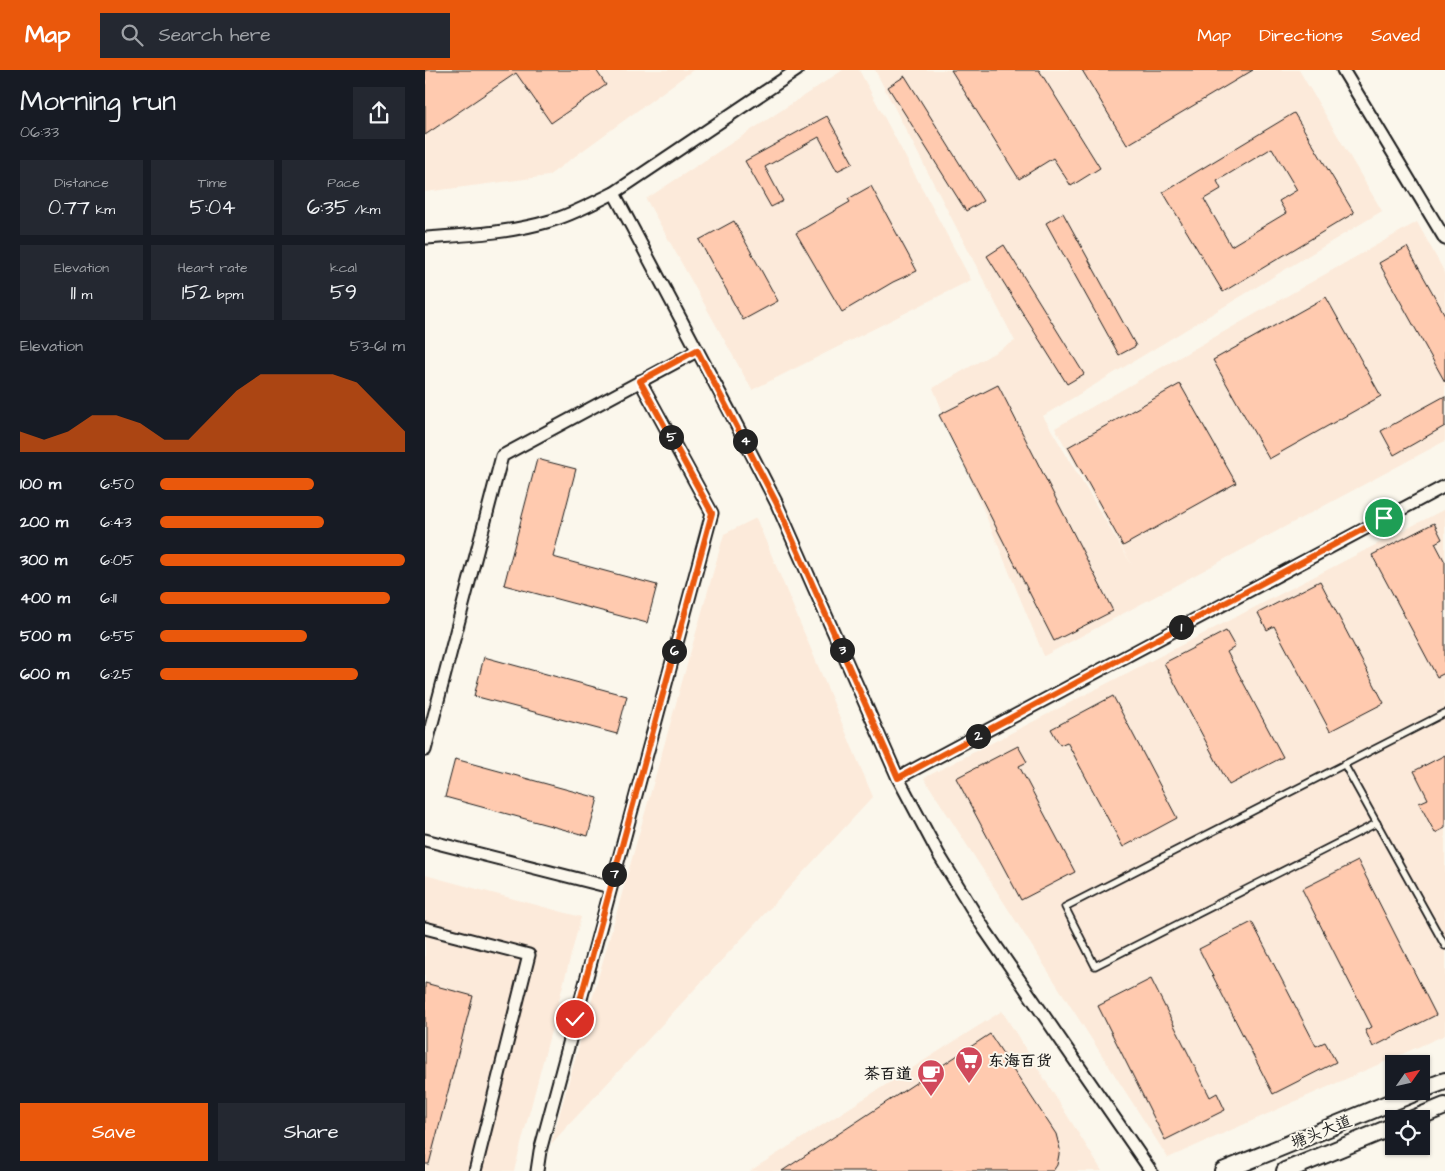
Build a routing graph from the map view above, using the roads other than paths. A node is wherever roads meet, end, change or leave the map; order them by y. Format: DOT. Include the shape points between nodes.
graph roads {
  1 [pos="797,70"];
  2 [pos="1343,70"];
  3 [pos="613,194"];
  4 [pos="425,238"];
  5 [pos="1445,239"];
  6 [pos="697,350"];
  7 [pos="640,381"];
  8 [pos="1445,486"];
  9 [pos="1445,713"];
  10 [pos="425,750"];
  11 [pos="1345,764"];
  12 [pos="898,778"];
  13 [pos="1377,823"];
  14 [pos="425,840"];
  15 [pos="611,887"];
  16 [pos="425,928"];
  17 [pos="1445,946"];
  18 [pos="1445,1081"];
  19 [pos="1430,1087"];
  20 [pos="1398,1100"];
  21 [pos="1445,1106"];
  22 [pos="1430,1112"];
  23 [pos="1385,1130"];
  24 [pos="475,1171"];
  25 [pos="537,1171"];
  26 [pos="1151,1171"];
  27 [pos="1223,1171"];
  28 [pos="1285,1171"];
  1 -- 3 [label="street"];
  2 -- 5 [label="street"];
  3 -- 4 [label="street" via="550,221 489,233"];
  3 -- 6 [label="street"];
  6 -- 7 [label="street"];
  6 -- 12 [label="street" via="776,502"];
  7 -- 10 [label="street" via="502,456"];
  7 -- 15 [label="street" via="712,513"];
  8 -- 12 [label="street"];
  9 -- 11 [label="lane"];
  11 -- 13 [label="lane"];
  11 -- 13 [label="lane" via="1065,907 1095,966"];
  12 -- 26 [label="street" via="939,855 985,930"];
  13 -- 17 [label="lane"];
  14 -- 15 [label="street"];
  15 -- 25 [label="street"];
  16 -- 24 [label="street" via="529,955"];
  18 -- 19 [label="main road, 塘头大道"];
  20 -- 27 [label="main road, 塘头大道"];
  21 -- 22 [label="main road"];
  23 -- 28 [label="main road, 塘头大道"];
}
